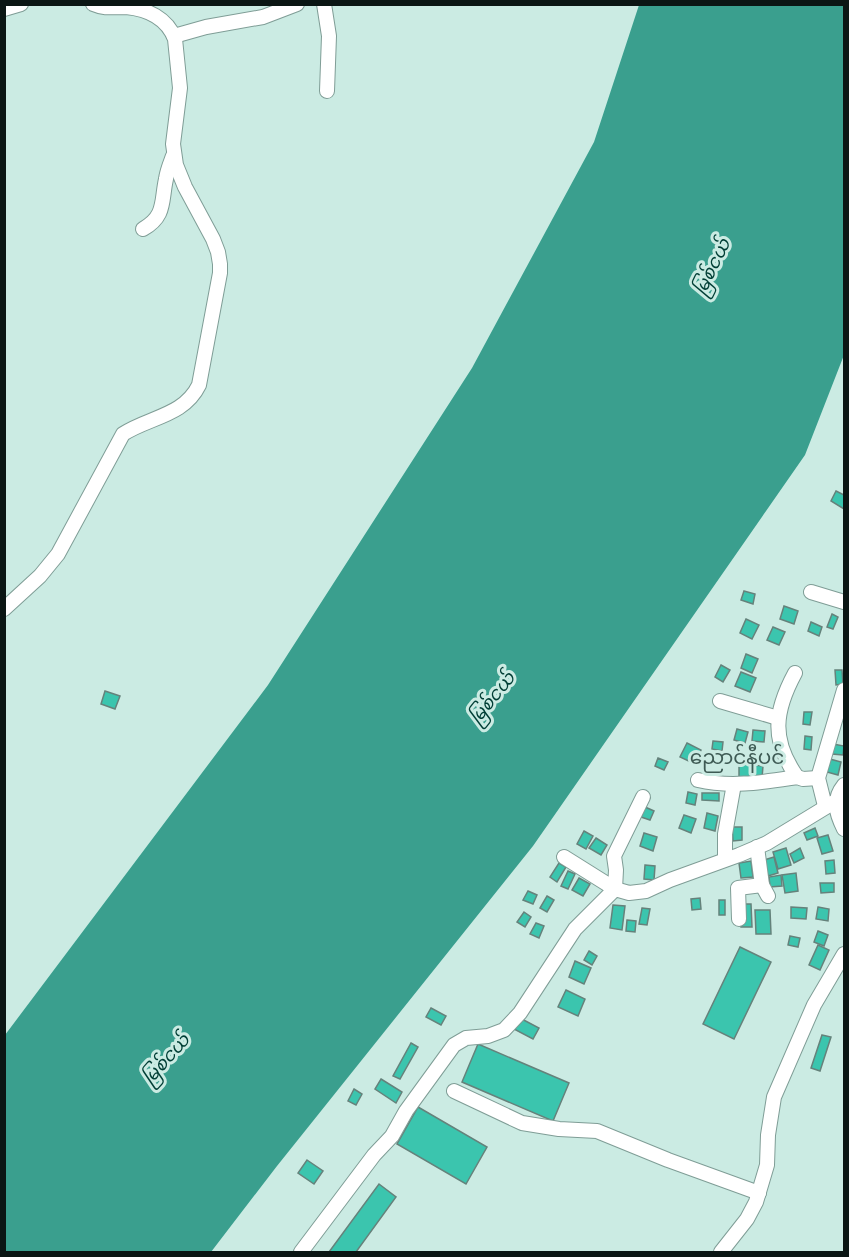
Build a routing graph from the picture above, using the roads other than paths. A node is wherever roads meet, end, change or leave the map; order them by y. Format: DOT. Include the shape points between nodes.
graph roads {
  1 [pos="21,4"];
  2 [pos="93,4"];
  3 [pos="297,4"];
  4 [pos="324,4"];
  5 [pos="4,9"];
  6 [pos="174,36"];
  7 [pos="327,91"];
  8 [pos="174,154"];
  9 [pos="143,229"];
  10 [pos="811,592"];
  11 [pos="844,602"];
  12 [pos="4,609"];
  13 [pos="795,673"];
  14 [pos="844,690"];
  15 [pos="720,700"];
  16 [pos="778,718"];
  17 [pos="797,777"];
  18 [pos="818,778"];
  19 [pos="698,780"];
  20 [pos="734,784"];
  21 [pos="844,785"];
  22 [pos="643,797"];
  23 [pos="831,804"];
  24 [pos="844,829"];
  25 [pos="757,847"];
  26 [pos="564,857"];
  27 [pos="725,859"];
  28 [pos="615,889"];
  29 [pos="739,919"];
  30 [pos="844,954"];
  31 [pos="454,1091"];
  32 [pos="759,1193"];
  33 [pos="301,1252"];
  34 [pos="721,1252"];
  1 -- 5 [label="street"];
  2 -- 6 [label="street" via="150,12"];
  3 -- 6 [label="street" via="263,17"];
  4 -- 7 [label="street"];
  6 -- 8 [label="street" via="180,88"];
  8 -- 9 [label="street" via="160,213"];
  8 -- 12 [label="street" via="179,176 213,239 220,264 199,385 191,400 178,409 123,434 58,554"];
  10 -- 11 [label="street"];
  13 -- 16 [label="street"];
  14 -- 18 [label="street"];
  15 -- 16 [label="street"];
  16 -- 17 [label="street" via="783,746"];
  17 -- 18 [label="street"];
  17 -- 20 [label="street"];
  18 -- 23 [label="street"];
  19 -- 20 [label="street"];
  20 -- 27 [label="street"];
  21 -- 23 [label="street"];
  22 -- 28 [label="street" via="614,856"];
  23 -- 24 [label="street"];
  23 -- 25 [label="street"];
  25 -- 27 [label="street"];
  25 -- 29 [label="street" via="765,890 738,888"];
  26 -- 28 [label="street"];
  27 -- 28 [label="street" via="646,891 629,893"];
  28 -- 33 [label="street" via="575,929 520,1013 504,1030 466,1038 454,1046 392,1136"];
  30 -- 32 [label="street" via="814,1005 774,1097"];
  31 -- 32 [label="street" via="522,1123 597,1131"];
  32 -- 34 [label="street" via="747,1219"];
}
